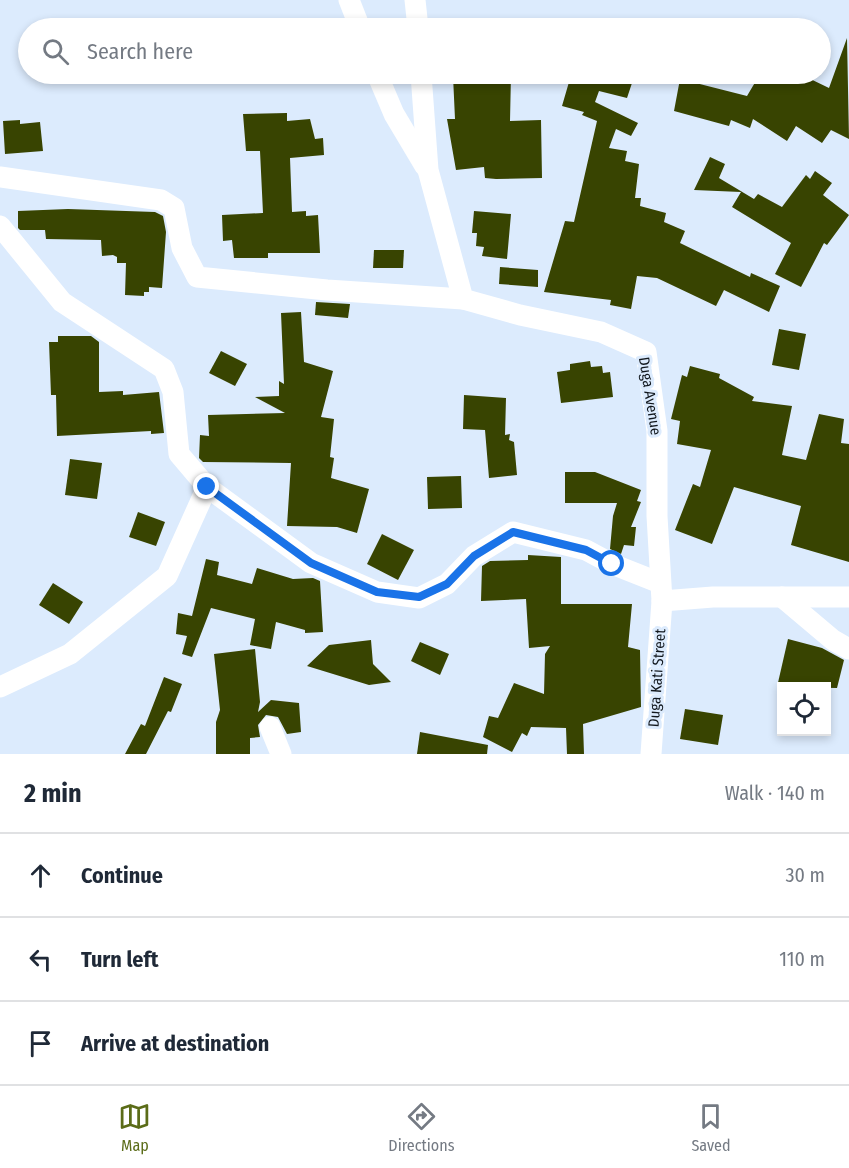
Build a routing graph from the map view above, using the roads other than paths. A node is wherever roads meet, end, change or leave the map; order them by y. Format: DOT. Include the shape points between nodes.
graph roads {
  1 [pos="349,0"];
  2 [pos="415,0"];
  3 [pos="356,18"];
  4 [pos="417,18"];
  5 [pos="381,84"];
  6 [pos="422,84"];
  7 [pos="428,170"];
  8 [pos="0,177"];
  9 [pos="0,226"];
  10 [pos="463,299"];
  11 [pos="207,487"];
  12 [pos="661,592"];
  13 [pos="782,597"];
  14 [pos="849,597"];
  15 [pos="849,650"];
  16 [pos="0,687"];
  17 [pos="270,727"];
  18 [pos="281,754"];
  19 [pos="651,754"];
  1 -- 3 [label="street"];
  2 -- 4 [label="street"];
  5 -- 7 [label="street" via="394,114"];
  6 -- 7 [label="street"];
  7 -- 10 [label="street"];
  8 -- 10 [label="street" via="161,200 174,208 182,248 197,277"];
  9 -- 11 [label="street" via="62,302 164,369 173,392 178,453"];
  10 -- 12 [label="street, Duga Avenue" via="601,332 646,352 657,431"];
  11 -- 12 [label="street" via="311,563 377,592 419,597 447,584 474,556 513,532 586,550"];
  11 -- 16 [label="street" via="167,576 70,654"];
  12 -- 13 [label="street"];
  12 -- 19 [label="street, Duga Kati Street"];
  13 -- 14 [label="street"];
  13 -- 15 [label="street"];
  17 -- 18 [label="street"];
}
